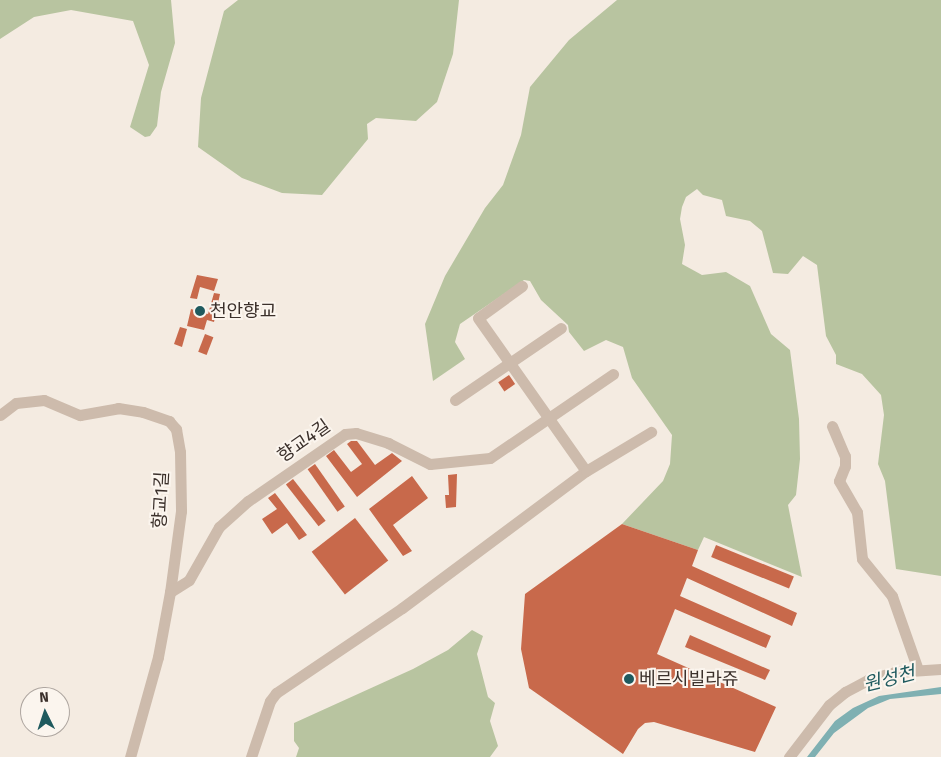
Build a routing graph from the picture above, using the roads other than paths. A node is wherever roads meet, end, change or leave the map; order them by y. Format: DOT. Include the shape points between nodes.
graph roads {
  1 [pos="522,286"];
  2 [pos="561,328"];
  3 [pos="510,364"];
  4 [pos="614,374"];
  5 [pos="455,400"];
  6 [pos="0,415"];
  7 [pos="549,417"];
  8 [pos="832,426"];
  9 [pos="651,432"];
  10 [pos="586,471"];
  11 [pos="170,592"];
  12 [pos="941,668"];
  13 [pos="918,670"];
  14 [pos="130,757"];
  15 [pos="251,757"];
  16 [pos="789,757"];
  1 -- 3 [label="street" via="478,318"];
  2 -- 3 [label="street"];
  3 -- 5 [label="street"];
  3 -- 7 [label="street"];
  4 -- 7 [label="street, 향교4길"];
  6 -- 11 [label="street, 향교1길" via="16,403 44,400 75,414 127,409 160,417 174,425 180,452 181,500"];
  7 -- 10 [label="street"];
  7 -- 11 [label="street, 향교4길" via="490,458 457,463 420,462 388,443 356,433 345,434 248,501 219,527 189,580"];
  8 -- 13 [label="street" via="844,456 845,466 839,481 857,512 862,560 892,596"];
  9 -- 10 [label="street"];
  10 -- 15 [label="street" via="402,608 276,693 270,701"];
  11 -- 14 [label="street, 향교1길" via="158,657"];
  12 -- 13 [label="street"];
  13 -- 16 [label="street" via="869,679 845,692 829,705"];
}
